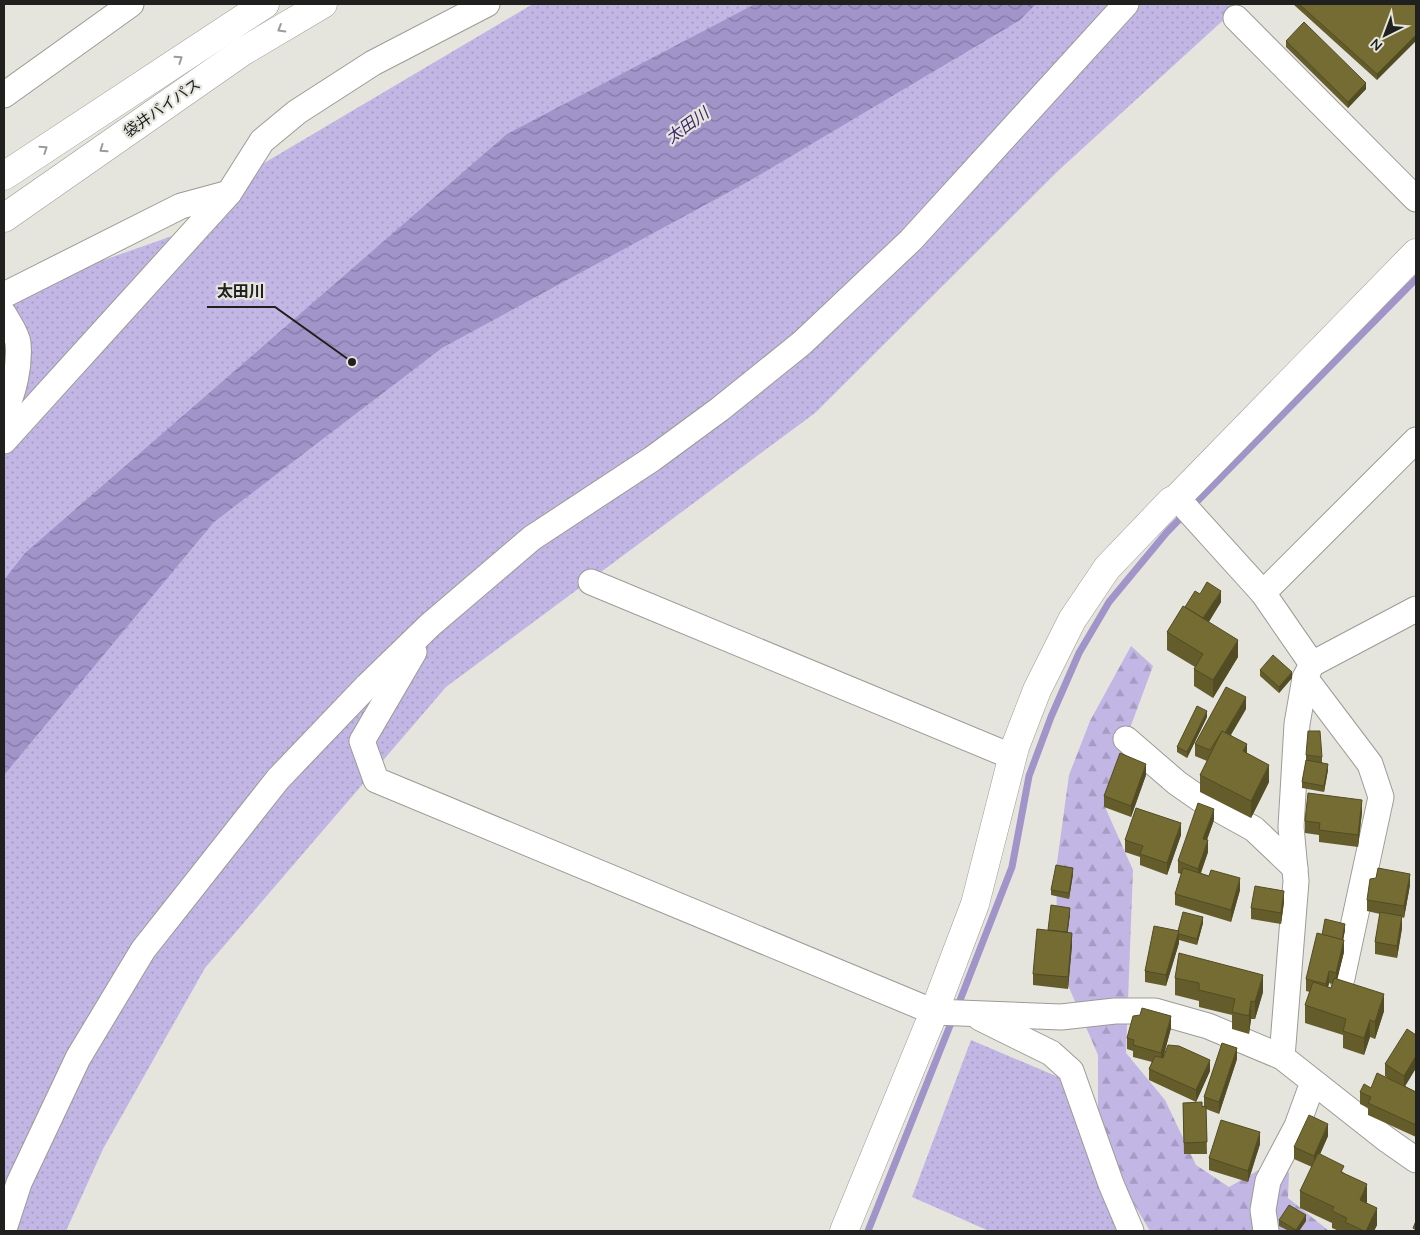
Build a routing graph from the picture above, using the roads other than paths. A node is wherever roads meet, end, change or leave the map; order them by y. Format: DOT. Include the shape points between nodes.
graph roads {
  1 [pos="131,4"];
  2 [pos="265,4"];
  3 [pos="323,4"];
  4 [pos="488,4"];
  5 [pos="1126,4"];
  6 [pos="1134,4"];
  7 [pos="1236,18"];
  8 [pos="1110,22"];
  9 [pos="4,95"];
  10 [pos="4,176"];
  11 [pos="229,193"];
  12 [pos="1416,199"];
  13 [pos="4,218"];
  14 [pos="1416,253"];
  15 [pos="4,295"];
  16 [pos="4,314"];
  17 [pos="4,413"];
  18 [pos="1416,440"];
  19 [pos="4,442"];
  20 [pos="1177,498"];
  21 [pos="591,582"];
  22 [pos="1263,593"];
  23 [pos="1416,609"];
  24 [pos="430,625"];
  25 [pos="1309,671"];
  26 [pos="1126,739"];
  27 [pos="1013,757"];
  28 [pos="1295,868"];
  29 [pos="1342,978"];
  30 [pos="934,1012"];
  31 [pos="968,1013"];
  32 [pos="1282,1057"];
  33 [pos="1313,1082"];
  34 [pos="1416,1160"];
  35 [pos="4,1228"];
  36 [pos="844,1231"];
  37 [pos="1131,1231"];
  38 [pos="1266,1231"];
  1 -- 9 [label="street"];
  10 -- 2 [label="main road, 袋井バイパス, one-way"];
  3 -- 13 [label="main road, 袋井バイパス, one-way" via="242,52"];
  4 -- 11 [label="street" via="373,63 297,112 262,141"];
  5 -- 8 [label="street"];
  6 -- 8 [label="street"];
  7 -- 12 [label="street"];
  8 -- 24 [label="street" via="911,240 802,343 682,437 532,538"];
  11 -- 15 [label="street" via="181,206"];
  11 -- 19 [label="street"];
  14 -- 20 [label="main road"];
  16 -- 17 [label="street" via="18,341 14,381"];
  18 -- 22 [label="street"];
  20 -- 22 [label="street"];
  20 -- 27 [label="main road" via="1107,568 1072,620 1037,690"];
  21 -- 27 [label="street"];
  22 -- 25 [label="street"];
  23 -- 25 [label="street"];
  24 -- 30 [label="street" via="362,741 376,780"];
  24 -- 35 [label="street" via="278,779 143,950 78,1058 19,1183"];
  25 -- 28 [label="street" via="1297,724 1292,818"];
  25 -- 29 [label="street" via="1370,764 1380,797"];
  26 -- 28 [label="street" via="1192,794 1254,829"];
  27 -- 30 [label="main road" via="975,904"];
  28 -- 32 [label="street"];
  30 -- 31 [label="street"];
  30 -- 36 [label="main road"];
  31 -- 32 [label="street" via="1061,1017 1115,1011 1155,1011 1208,1026"];
  31 -- 37 [label="street" via="1052,1053 1071,1071"];
  32 -- 33 [label="street"];
  33 -- 34 [label="street"];
  33 -- 38 [label="street" via="1296,1126 1268,1181 1263,1210"];
}
